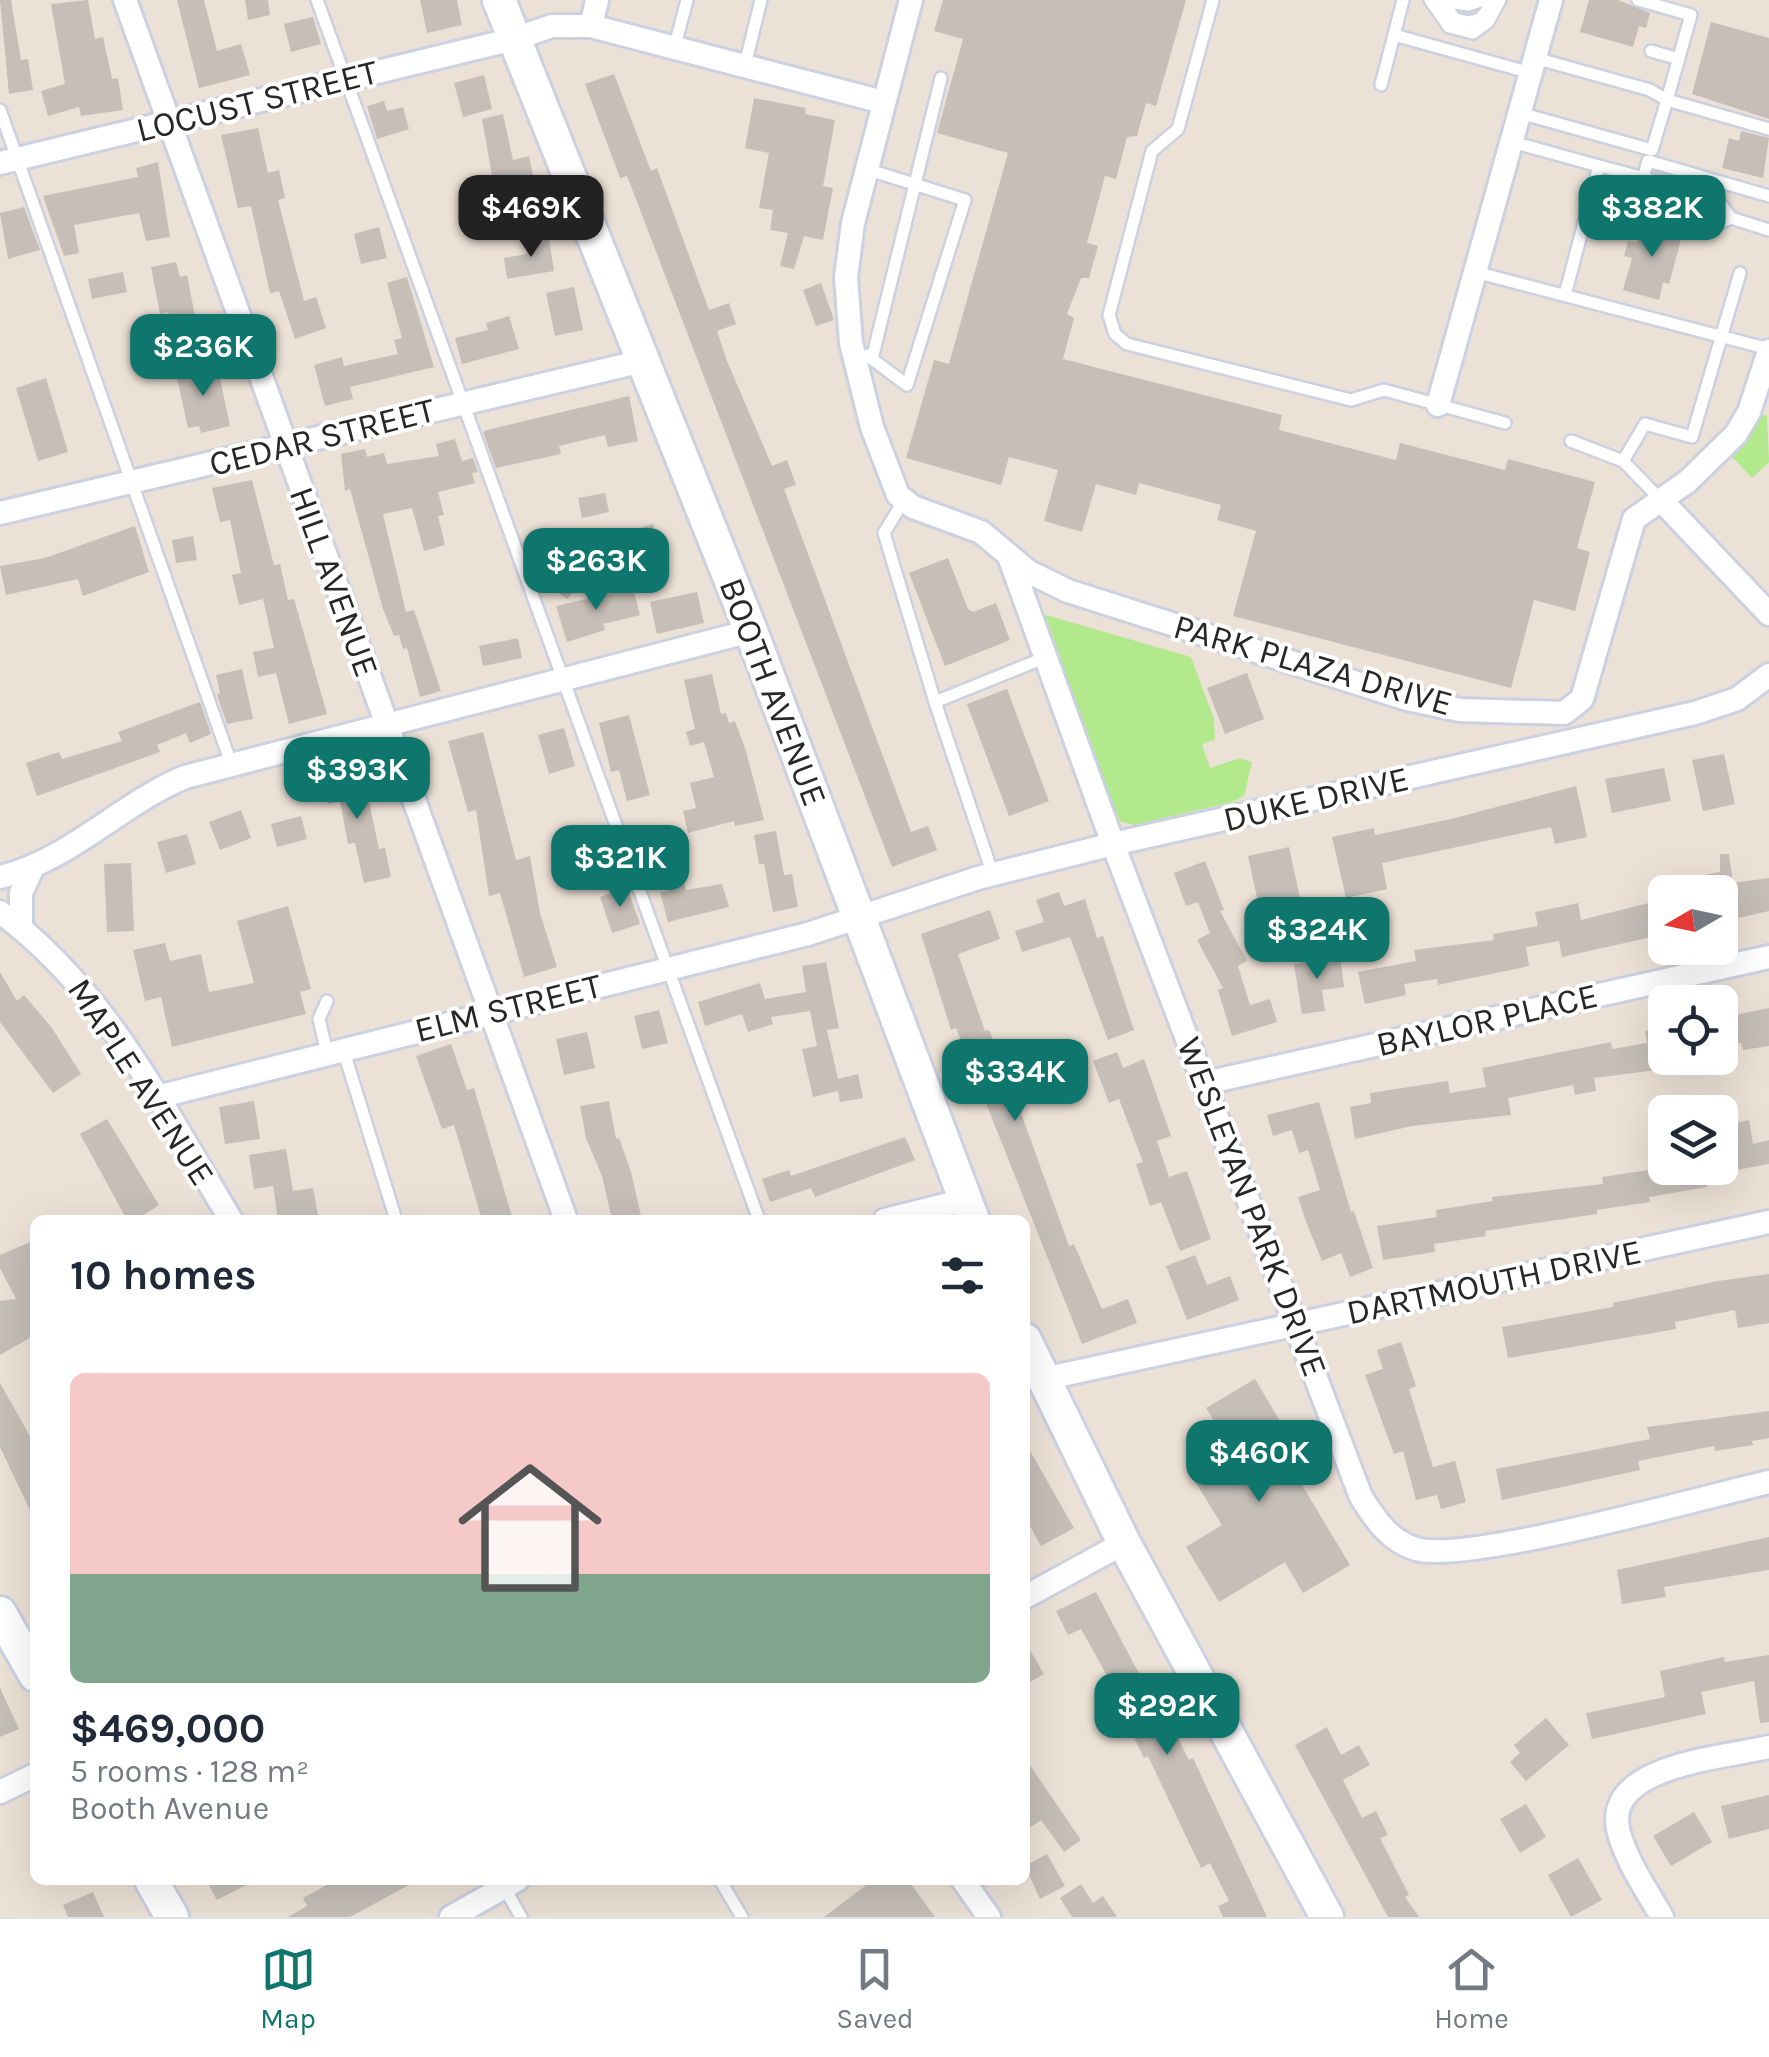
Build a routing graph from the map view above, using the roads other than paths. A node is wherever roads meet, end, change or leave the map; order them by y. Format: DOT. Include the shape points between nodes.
graph roads {
  1 [pos="125,0"];
  2 [pos="318,0"];
  3 [pos="499,0"];
  4 [pos="597,0"];
  5 [pos="687,0"];
  6 [pos="762,0"];
  7 [pos="911,0"];
  8 [pos="1213,0"];
  9 [pos="1403,0"];
  10 [pos="1430,0"];
  11 [pos="1484,0"];
  12 [pos="1492,0"];
  13 [pos="1500,0"];
  14 [pos="1551,0"];
  15 [pos="1638,0"];
  16 [pos="1443,1"];
  17 [pos="591,26"];
  18 [pos="1394,35"];
  19 [pos="514,39"];
  20 [pos="674,49"];
  21 [pos="1651,51"];
  22 [pos="1679,59"];
  23 [pos="1533,65"];
  24 [pos="745,66"];
  25 [pos="940,78"];
  26 [pos="345,80"];
  27 [pos="1381,85"];
  28 [pos="1667,100"];
  29 [pos="883,102"];
  30 [pos="0,110"];
  31 [pos="1520,113"];
  32 [pos="169,122"];
  33 [pos="1769,130"];
  34 [pos="1512,142"];
  35 [pos="1650,155"];
  36 [pos="9,161"];
  37 [pos="1599,166"];
  38 [pos="866,169"];
  39 [pos="1643,178"];
  40 [pos="915,185"];
  41 [pos="1591,196"];
  42 [pos="1769,196"];
  43 [pos="1730,218"];
  44 [pos="1769,230"];
  45 [pos="1475,272"];
  46 [pos="1740,272"];
  47 [pos="1565,295"];
  48 [pos="1722,336"];
  49 [pos="851,344"];
  50 [pos="1769,350"];
  51 [pos="872,359"];
  52 [pos="643,361"];
  53 [pos="463,402"];
  54 [pos="1438,406"];
  55 [pos="1505,423"];
  56 [pos="1692,437"];
  57 [pos="1571,441"];
  58 [pos="286,447"];
  59 [pos="1722,449"];
  60 [pos="1623,461"];
  61 [pos="133,484"];
  62 [pos="904,500"];
  63 [pos="1661,500"];
  64 [pos="0,512"];
  65 [pos="1010,559"];
  66 [pos="1769,614"];
  67 [pos="751,632"];
  68 [pos="1044,658"];
  69 [pos="1769,675"];
  70 [pos="564,682"];
  71 [pos="935,702"];
  72 [pos="386,728"];
  73 [pos="232,766"];
  74 [pos="1113,844"];
  75 [pos="33,867"];
  76 [pos="993,874"];
  77 [pos="0,876"];
  78 [pos="0,912"];
  79 [pos="859,918"];
  80 [pos="21,927"];
  81 [pos="1769,957"];
  82 [pos="665,968"];
  83 [pos="327,1001"];
  84 [pos="490,1014"];
  85 [pos="335,1050"];
  86 [pos="1205,1083"];
  87 [pos="157,1097"];
  88 [pos="969,1210"];
  89 [pos="228,1215"];
  90 [pos="394,1215"];
  91 [pos="564,1215"];
  92 [pos="757,1215"];
  93 [pos="926,1215"];
  94 [pos="1769,1222"];
  95 [pos="1298,1322"];
  96 [pos="1030,1351"];
  97 [pos="1043,1379"];
  98 [pos="1769,1482"];
  99 [pos="1124,1542"];
  100 [pos="1030,1594"];
  101 [pos="0,1613"];
  102 [pos="30,1666"];
  103 [pos="1769,1747"];
  104 [pos="30,1777"];
  105 [pos="0,1792"];
  106 [pos="154,1885"];
  107 [pos="509,1885"];
  108 [pos="511,1885"];
  109 [pos="723,1885"];
  110 [pos="967,1885"];
  111 [pos="172,1917"];
  112 [pos="452,1917"];
  113 [pos="521,1917"];
  114 [pos="742,1917"];
  115 [pos="990,1917"];
  116 [pos="1328,1917"];
  117 [pos="1662,1917"];
  1 -- 32 [label="street, HILL AVENUE"];
  2 -- 26 [label="lane"];
  3 -- 19 [label="street, BOOTH AVENUE"];
  4 -- 17 [label="street"];
  5 -- 20 [label="lane"];
  6 -- 24 [label="lane"];
  7 -- 29 [label="street"];
  8 -- 54 [label="lane" via="1178,130 1152,151 1109,315 1115,334 1127,344 1351,400 1384,390"];
  9 -- 18 [label="lane"];
  10 -- 13 [label="lane" via="1449,27 1473,33"];
  11 -- 16 [label="lane"];
  12 -- 16 [label="lane" via="1473,22 1454,18"];
  14 -- 23 [label="street"];
  15 -- 22 [label="lane" via="1691,15"];
  17 -- 19 [label="street, LOCUST STREET" via="552,26"];
  17 -- 20 [label="street, LOCUST STREET"];
  18 -- 23 [label="lane"];
  18 -- 27 [label="lane"];
  19 -- 26 [label="street, LOCUST STREET"];
  19 -- 52 [label="street, BOOTH AVENUE"];
  20 -- 24 [label="street, LOCUST STREET"];
  21 -- 22 [label="lane"];
  22 -- 28 [label="lane"];
  23 -- 28 [label="lane" via="1650,90"];
  23 -- 31 [label="street"];
  24 -- 29 [label="street, LOCUST STREET"];
  25 -- 40 [label="lane"];
  26 -- 32 [label="street, LOCUST STREET"];
  26 -- 53 [label="lane"];
  28 -- 33 [label="lane"];
  28 -- 35 [label="lane"];
  29 -- 38 [label="street"];
  30 -- 36 [label="lane"];
  31 -- 34 [label="street"];
  31 -- 35 [label="lane"];
  32 -- 36 [label="street, LOCUST STREET"];
  32 -- 58 [label="street, HILL AVENUE"];
  34 -- 37 [label="lane"];
  34 -- 45 [label="street"];
  35 -- 39 [label="lane"];
  35 -- 42 [label="lane"];
  36 -- 61 [label="lane"];
  37 -- 39 [label="lane"];
  37 -- 41 [label="lane"];
  38 -- 40 [label="lane"];
  38 -- 49 [label="street" via="846,277"];
  39 -- 43 [label="lane" via="1716,197"];
  40 -- 51 [label="lane"];
  40 -- 51 [label="lane" via="965,200 906,385"];
  41 -- 43 [label="lane" via="1711,227"];
  41 -- 47 [label="lane"];
  43 -- 44 [label="lane"];
  45 -- 47 [label="lane"];
  45 -- 54 [label="street"];
  46 -- 48 [label="lane"];
  47 -- 48 [label="lane"];
  48 -- 50 [label="lane"];
  48 -- 56 [label="lane"];
  49 -- 51 [label="lane"];
  49 -- 62 [label="street" via="888,477"];
  50 -- 59 [label="street, PARK PLAZA DRIVE" via="1749,412"];
  52 -- 53 [label="street, CEDAR STREET"];
  52 -- 67 [label="street, BOOTH AVENUE"];
  53 -- 58 [label="street, CEDAR STREET"];
  53 -- 70 [label="lane"];
  54 -- 55 [label="lane"];
  56 -- 59 [label="lane"];
  56 -- 60 [label="lane" via="1645,424"];
  57 -- 60 [label="lane"];
  58 -- 61 [label="street, CEDAR STREET"];
  58 -- 72 [label="street, HILL AVENUE"];
  59 -- 63 [label="street, PARK PLAZA DRIVE"];
  60 -- 63 [label="lane"];
  61 -- 64 [label="street, CEDAR STREET"];
  61 -- 73 [label="lane"];
  62 -- 65 [label="street, PARK PLAZA DRIVE" via="981,532"];
  62 -- 71 [label="lane" via="884,533"];
  63 -- 65 [label="street, PARK PLAZA DRIVE" via="1634,519 1582,699 1564,713 1460,710 1408,698 1068,591"];
  63 -- 66 [label="street"];
  65 -- 68 [label="street"];
  67 -- 70 [label="street"];
  67 -- 79 [label="street, BOOTH AVENUE"];
  68 -- 71 [label="lane"];
  68 -- 74 [label="street"];
  69 -- 74 [label="street, DUKE DRIVE" via="1737,698 1676,718"];
  70 -- 72 [label="street"];
  70 -- 82 [label="lane"];
  71 -- 76 [label="lane"];
  72 -- 73 [label="street"];
  72 -- 84 [label="street, HILL AVENUE"];
  73 -- 75 [label="street" via="154,790"];
  74 -- 76 [label="street, DUKE DRIVE"];
  74 -- 86 [label="street, WESLEYAN PARK DRIVE"];
  75 -- 77 [label="street"];
  75 -- 80 [label="street" via="21,893"];
  76 -- 79 [label="street, DUKE DRIVE"];
  78 -- 80 [label="street, MAPLE AVENUE"];
  79 -- 82 [label="street, ELM STREET"];
  79 -- 88 [label="street, BOOTH AVENUE"];
  80 -- 87 [label="street, MAPLE AVENUE" via="81,984"];
  81 -- 86 [label="street, BAYLOR PLACE"];
  82 -- 84 [label="street, ELM STREET"];
  82 -- 92 [label="lane"];
  83 -- 85 [label="lane" via="319,1019"];
  84 -- 85 [label="street, ELM STREET"];
  84 -- 91 [label="street, HILL AVENUE"];
  85 -- 87 [label="street, ELM STREET"];
  85 -- 90 [label="lane"];
  86 -- 95 [label="street, WESLEYAN PARK DRIVE"];
  87 -- 89 [label="street, MAPLE AVENUE"];
  88 -- 93 [label="street"];
  94 -- 95 [label="street, DARTMOUTH DRIVE"];
  95 -- 97 [label="street, DARTMOUTH DRIVE"];
  95 -- 98 [label="street, WESLEYAN PARK DRIVE" via="1361,1497 1393,1538 1414,1548 1491,1545"];
  96 -- 97 [label="street"];
  97 -- 99 [label="street"];
  99 -- 100 [label="street"];
  99 -- 116 [label="street"];
  101 -- 102 [label="street"];
  103 -- 117 [label="street" via="1653,1774 1622,1795 1618,1832"];
  104 -- 105 [label="street"];
  106 -- 111 [label="street"];
  107 -- 112 [label="street"];
  108 -- 113 [label="lane"];
  109 -- 114 [label="lane"];
  110 -- 115 [label="street"];
}
